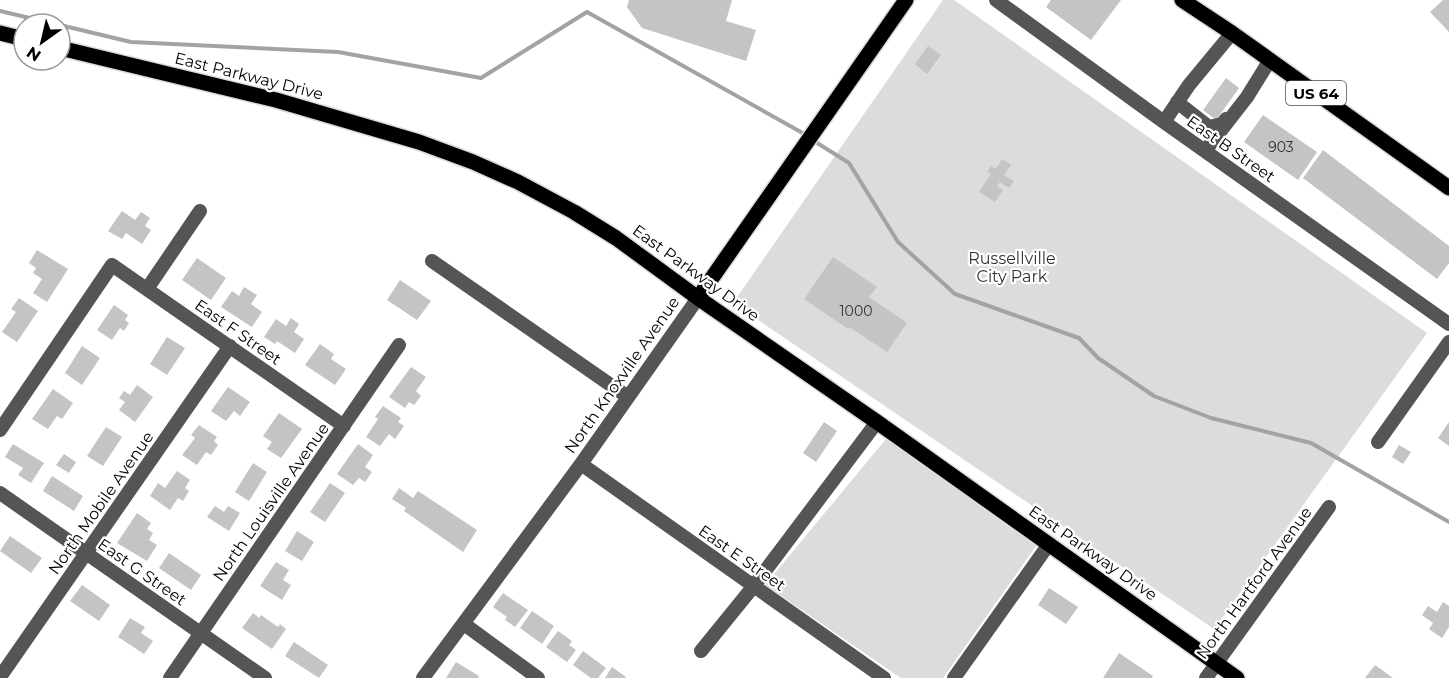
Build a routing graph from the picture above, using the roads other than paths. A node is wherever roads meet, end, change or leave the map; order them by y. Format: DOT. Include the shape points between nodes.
graph roads {
  1 [pos="906,0"];
  2 [pos="996,0"];
  3 [pos="1182,0"];
  4 [pos="1232,33"];
  5 [pos="72,51"];
  6 [pos="1270,60"];
  7 [pos="1250,93"];
  8 [pos="1177,102"];
  9 [pos="1164,122"];
  10 [pos="1205,151"];
  11 [pos="1449,188"];
  12 [pos="200,211"];
  13 [pos="432,261"];
  14 [pos="147,289"];
  15 [pos="698,298"];
  16 [pos="1449,324"];
  17 [pos="1449,342"];
  18 [pos="399,345"];
  19 [pos="230,346"];
  20 [pos="628,397"];
  21 [pos="877,422"];
  22 [pos="344,426"];
  23 [pos="0,430"];
  24 [pos="1378,442"];
  25 [pos="581,464"];
  26 [pos="0,493"];
  27 [pos="1329,507"];
  28 [pos="1049,544"];
  29 [pos="86,554"];
  30 [pos="753,587"];
  31 [pos="464,624"];
  32 [pos="201,633"];
  33 [pos="701,651"];
  34 [pos="1216,663"];
  35 [pos="0,677"];
  36 [pos="171,678"];
  37 [pos="265,678"];
  38 [pos="423,678"];
  39 [pos="538,678"];
  40 [pos="884,678"];
  41 [pos="954,678"];
  42 [pos="1206,678"];
  43 [pos="1237,678"];
  1 -- 15 [label="main road, North Knoxville Avenue"];
  2 -- 9 [label="street, East B Street"];
  3 -- 4 [label="main road, US 64"];
  4 -- 6 [label="main road, US 64"];
  4 -- 8 [label="street"];
  5 -- 15 [label="main road, East Parkway Drive" via="276,100 473,162 574,212"];
  6 -- 7 [label="street"];
  6 -- 11 [label="main road, US 64"];
  7 -- 8 [label="street" via="1243,96 1222,124 1209,127"];
  7 -- 10 [label="street"];
  8 -- 9 [label="street"];
  9 -- 10 [label="street, East B Street"];
  10 -- 16 [label="street, East B Street"];
  12 -- 14 [label="street"];
  13 -- 20 [label="street"];
  14 -- 19 [label="street, East F Street"];
  14 -- 23 [label="street, East F Street" via="112,265"];
  15 -- 20 [label="street, North Knoxville Avenue"];
  15 -- 21 [label="main road, East Parkway Drive"];
  17 -- 24 [label="street"];
  18 -- 22 [label="street, North Louisville Avenue"];
  19 -- 22 [label="street, East F Street"];
  19 -- 29 [label="street, North Mobile Avenue"];
  20 -- 25 [label="street, North Knoxville Avenue"];
  21 -- 28 [label="main road, East Parkway Drive"];
  21 -- 30 [label="street"];
  22 -- 32 [label="street, North Louisville Avenue"];
  25 -- 30 [label="street, East E Street"];
  25 -- 31 [label="street, North Knoxville Avenue"];
  26 -- 29 [label="street, East G Street"];
  27 -- 34 [label="street, North Hartford Avenue"];
  28 -- 34 [label="main road, East Parkway Drive"];
  28 -- 41 [label="street"];
  29 -- 32 [label="street, East G Street"];
  29 -- 35 [label="street, North Mobile Avenue"];
  30 -- 33 [label="street"];
  30 -- 40 [label="street, East E Street"];
  31 -- 38 [label="street, North Knoxville Avenue"];
  31 -- 39 [label="street"];
  32 -- 36 [label="street, North Louisville Avenue"];
  32 -- 37 [label="street, East G Street"];
  34 -- 42 [label="street, North Hartford Avenue"];
  34 -- 43 [label="main road, East Parkway Drive"];
}
